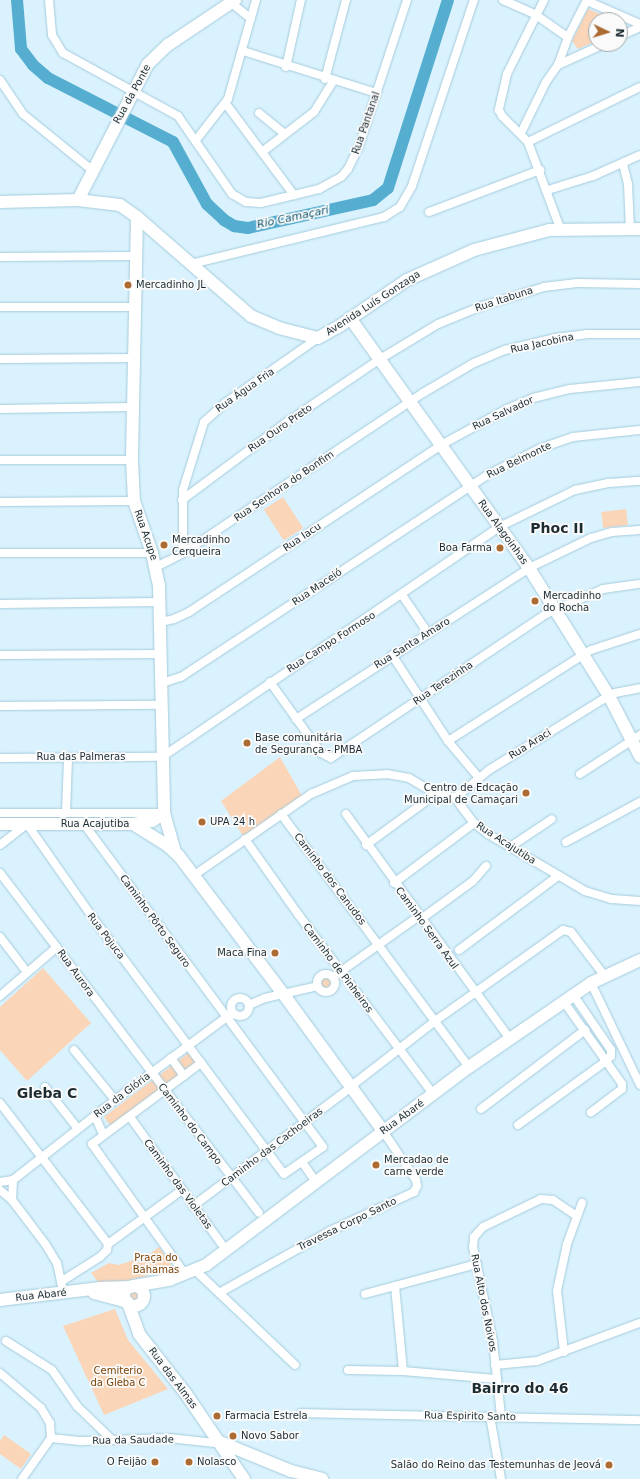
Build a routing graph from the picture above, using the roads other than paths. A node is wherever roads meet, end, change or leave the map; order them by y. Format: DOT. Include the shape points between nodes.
graph roads {
  1 [pos="48,0"];
  2 [pos="256,0"];
  3 [pos="301,0"];
  4 [pos="346,0"];
  5 [pos="407,0"];
  6 [pos="474,0"];
  7 [pos="503,0"];
  8 [pos="544,0"];
  9 [pos="231,1"];
  10 [pos="587,1"];
  11 [pos="536,15"];
  12 [pos="251,19"];
  13 [pos="640,26"];
  14 [pos="628,32"];
  15 [pos="568,37"];
  16 [pos="243,51"];
  17 [pos="588,52"];
  18 [pos="558,66"];
  19 [pos="286,67"];
  20 [pos="0,80"];
  21 [pos="329,80"];
  22 [pos="640,87"];
  23 [pos="376,93"];
  24 [pos="130,96"];
  25 [pos="226,104"];
  26 [pos="259,113"];
  27 [pos="521,133"];
  28 [pos="284,134"];
  29 [pos="196,140"];
  30 [pos="528,142"];
  31 [pos="262,152"];
  32 [pos="640,156"];
  33 [pos="623,164"];
  34 [pos="92,170"];
  35 [pos="540,170"];
  36 [pos="548,190"];
  37 [pos="294,195"];
  38 [pos="78,200"];
  39 [pos="0,202"];
  40 [pos="429,212"];
  41 [pos="137,217"];
  42 [pos="560,228"];
  43 [pos="635,229"];
  44 [pos="135,256"];
  45 [pos="0,257"];
  46 [pos="191,264"];
  47 [pos="640,284"];
  48 [pos="0,307"];
  49 [pos="135,307"];
  50 [pos="350,318"];
  51 [pos="640,334"];
  52 [pos="318,338"];
  53 [pos="134,358"];
  54 [pos="0,359"];
  55 [pos="380,359"];
  56 [pos="640,382"];
  57 [pos="410,402"];
  58 [pos="133,407"];
  59 [pos="0,409"];
  60 [pos="640,430"];
  61 [pos="441,445"];
  62 [pos="0,460"];
  63 [pos="132,460"];
  64 [pos="640,481"];
  65 [pos="470,485"];
  66 [pos="182,500"];
  67 [pos="134,501"];
  68 [pos="0,502"];
  69 [pos="499,527"];
  70 [pos="640,530"];
  71 [pos="0,553"];
  72 [pos="152,553"];
  73 [pos="183,553"];
  74 [pos="156,567"];
  75 [pos="529,568"];
  76 [pos="640,584"];
  77 [pos="402,595"];
  78 [pos="160,602"];
  79 [pos="0,604"];
  80 [pos="556,609"];
  81 [pos="161,622"];
  82 [pos="428,633"];
  83 [pos="640,634"];
  84 [pos="161,654"];
  85 [pos="584,654"];
  86 [pos="0,655"];
  87 [pos="392,655"];
  88 [pos="270,682"];
  89 [pos="162,683"];
  90 [pos="640,688"];
  91 [pos="609,696"];
  92 [pos="421,698"];
  93 [pos="162,705"];
  94 [pos="0,706"];
  95 [pos="296,719"];
  96 [pos="636,737"];
  97 [pos="448,741"];
  98 [pos="640,756"];
  99 [pos="162,757"];
  100 [pos="0,758"];
  101 [pos="68,758"];
  102 [pos="580,774"];
  103 [pos="479,778"];
  104 [pos="437,793"];
  105 [pos="455,798"];
  106 [pos="640,802"];
  107 [pos="0,813"];
  108 [pos="66,813"];
  109 [pos="164,813"];
  110 [pos="281,814"];
  111 [pos="346,814"];
  112 [pos="552,819"];
  113 [pos="474,823"];
  114 [pos="0,824"];
  115 [pos="27,824"];
  116 [pos="84,824"];
  117 [pos="134,824"];
  118 [pos="245,839"];
  119 [pos="566,842"];
  120 [pos="0,845"];
  121 [pos="366,845"];
  122 [pos="510,847"];
  123 [pos="175,852"];
  124 [pos="486,866"];
  125 [pos="0,873"];
  126 [pos="193,876"];
  127 [pos="558,876"];
  128 [pos="394,883"];
  129 [pos="640,900"];
  130 [pos="420,918"];
  131 [pos="0,937"];
  132 [pos="379,945"];
  133 [pos="57,947"];
  134 [pos="459,950"];
  135 [pos="640,960"];
  136 [pos="27,972"];
  137 [pos="341,972"];
  138 [pos="604,976"];
  139 [pos="333,977"];
  140 [pos="591,983"];
  141 [pos="318,986"];
  142 [pos="474,993"];
  143 [pos="284,995"];
  144 [pos="0,996"];
  145 [pos="569,999"];
  146 [pos="249,1004"];
  147 [pos="229,1015"];
  148 [pos="435,1021"];
  149 [pos="585,1030"];
  150 [pos="510,1039"];
  151 [pos="188,1045"];
  152 [pos="398,1049"];
  153 [pos="74,1050"];
  154 [pos="171,1058"];
  155 [pos="606,1061"];
  156 [pos="201,1063"];
  157 [pos="469,1068"];
  158 [pos="151,1073"];
  159 [pos="184,1076"];
  160 [pos="640,1086"];
  161 [pos="45,1087"];
  162 [pos="350,1088"];
  163 [pos="165,1090"];
  164 [pos="433,1094"];
  165 [pos="115,1100"];
  166 [pos="0,1103"];
  167 [pos="481,1109"];
  168 [pos="591,1112"];
  169 [pos="95,1116"];
  170 [pos="130,1117"];
  171 [pos="305,1123"];
  172 [pos="518,1124"];
  173 [pos="78,1129"];
  174 [pos="384,1131"];
  175 [pos="103,1134"];
  176 [pos="267,1151"];
  177 [pos="41,1158"];
  178 [pos="302,1162"];
  179 [pos="231,1178"];
  180 [pos="13,1180"];
  181 [pos="316,1182"];
  182 [pos="0,1184"];
  183 [pos="182,1190"];
  184 [pos="12,1200"];
  185 [pos="582,1202"];
  186 [pos="193,1206"];
  187 [pos="259,1213"];
  188 [pos="577,1216"];
  189 [pos="144,1217"];
  190 [pos="108,1244"];
  191 [pos="226,1250"];
  192 [pos="477,1264"];
  193 [pos="190,1272"];
  194 [pos="168,1280"];
  195 [pos="133,1286"];
  196 [pos="395,1286"];
  197 [pos="62,1287"];
  198 [pos="81,1291"];
  199 [pos="219,1293"];
  200 [pos="365,1294"];
  201 [pos="0,1300"];
  202 [pos="127,1302"];
  203 [pos="142,1302"];
  204 [pos="640,1323"];
  205 [pos="137,1330"];
  206 [pos="6,1341"];
  207 [pos="564,1352"];
  208 [pos="295,1365"];
  209 [pos="496,1365"];
  210 [pos="348,1370"];
  211 [pos="403,1371"];
  212 [pos="0,1373"];
  213 [pos="496,1379"];
  214 [pos="301,1413"];
  215 [pos="490,1416"];
  216 [pos="501,1416"];
  217 [pos="640,1420"];
  218 [pos="51,1438"];
  219 [pos="111,1439"];
  220 [pos="217,1442"];
  221 [pos="24,1478"];
  222 [pos="234,1479"];
  223 [pos="244,1479"];
  224 [pos="322,1479"];
  225 [pos="501,1479"];
  1 -- 24 [label="street, Rua Pantanal" via="51,31 58,48"];
  2 -- 12 [label="street"];
  3 -- 19 [label="street"];
  4 -- 21 [label="street"];
  5 -- 23 [label="street, Rua Pantanal"];
  6 -- 46 [label="street" via="412,186 400,207 384,217"];
  7 -- 11 [label="street"];
  8 -- 11 [label="street"];
  9 -- 12 [label="street"];
  9 -- 24 [label="street, Rua da Ponte" via="156,55"];
  10 -- 13 [label="street"];
  10 -- 15 [label="street"];
  11 -- 15 [label="street"];
  11 -- 27 [label="street" via="507,74 499,106 502,116"];
  12 -- 16 [label="street"];
  13 -- 14 [label="street"];
  15 -- 18 [label="street"];
  16 -- 19 [label="street"];
  16 -- 25 [label="street"];
  17 -- 18 [label="street"];
  18 -- 27 [label="street" via="546,82"];
  19 -- 21 [label="street"];
  20 -- 34 [label="street" via="24,114"];
  21 -- 23 [label="street"];
  21 -- 28 [label="street" via="314,112"];
  22 -- 30 [label="street"];
  23 -- 37 [label="street, Rua Pantanal" via="359,146 348,169 329,184"];
  24 -- 29 [label="street, Rua Pantanal" via="178,116"];
  24 -- 34 [label="street, Rua da Ponte"];
  25 -- 29 [label="street"];
  25 -- 31 [label="street"];
  26 -- 28 [label="street"];
  27 -- 30 [label="street"];
  28 -- 31 [label="street"];
  29 -- 37 [label="street, Rua Pantanal" via="235,197 246,202 262,203"];
  30 -- 35 [label="street"];
  31 -- 37 [label="street"];
  32 -- 33 [label="street"];
  33 -- 36 [label="street"];
  33 -- 43 [label="street"];
  34 -- 38 [label="street, Rua da Ponte"];
  35 -- 36 [label="street"];
  35 -- 40 [label="street"];
  36 -- 42 [label="street"];
  38 -- 39 [label="street, Avenida Luís Gonzaga"];
  38 -- 41 [label="street, Avenida Luís Gonzaga" via="113,203"];
  41 -- 44 [label="street, Rua Acupe"];
  41 -- 46 [label="street, Avenida Luís Gonzaga"];
  42 -- 43 [label="street, Avenida Luís Gonzaga"];
  42 -- 50 [label="street, Avenida Luís Gonzaga" via="530,233 458,256 407,280"];
  44 -- 45 [label="street"];
  44 -- 49 [label="street, Rua Acupe"];
  46 -- 52 [label="street, Avenida Luís Gonzaga" via="251,316 278,328"];
  47 -- 55 [label="street, Rua Itabuna" via="577,284 528,291 450,319 416,336"];
  48 -- 49 [label="street"];
  49 -- 53 [label="street, Rua Acupe"];
  50 -- 52 [label="street, Avenida Luís Gonzaga"];
  50 -- 55 [label="street, Rua Alagoinhas"];
  51 -- 57 [label="street, Rua Jacobina" via="586,334 519,346 474,363"];
  52 -- 66 [label="street, Rua Água Fria" via="209,416 198,435 185,477"];
  53 -- 54 [label="street"];
  53 -- 58 [label="street, Rua Acupe"];
  55 -- 57 [label="street, Rua Alagoinhas"];
  55 -- 66 [label="street, Rua Ouro Preto" via="284,424"];
  56 -- 61 [label="street, Rua Salvador" via="589,386 533,398 507,409"];
  57 -- 61 [label="street, Rua Alagoinhas"];
  57 -- 73 [label="street, Rua Senhora do Bonfim"];
  58 -- 59 [label="street"];
  58 -- 63 [label="street, Rua Acupe"];
  60 -- 65 [label="street, Rua Belmonte" via="591,434 556,442"];
  61 -- 65 [label="street, Rua Alagoinhas"];
  61 -- 81 [label="street, Rua Iacu" via="190,612 174,620"];
  62 -- 63 [label="street"];
  63 -- 67 [label="street, Rua Acupe"];
  64 -- 69 [label="street, Rua Campo Formoso" via="609,483 575,490"];
  65 -- 69 [label="street, Rua Alagoinhas"];
  65 -- 89 [label="street, Rua Maceió" via="182,677"];
  66 -- 73 [label="street, Rua Água Fria"];
  67 -- 68 [label="street"];
  67 -- 72 [label="street, Rua Acupe"];
  69 -- 75 [label="street, Rua Alagoinhas"];
  69 -- 77 [label="street, Rua Campo Formoso"];
  70 -- 75 [label="street, Rua Santa Amaro" via="612,532 591,538"];
  71 -- 72 [label="street"];
  72 -- 74 [label="street, Rua Acupe"];
  73 -- 74 [label="street, Rua Senhora do Bonfim"];
  74 -- 78 [label="street, Rua Acupe"];
  75 -- 80 [label="street, Rua Alagoinhas"];
  75 -- 82 [label="street, Rua Santa Amaro"];
  76 -- 80 [label="street, Rua Terezinha" via="603,589"];
  77 -- 82 [label="street"];
  77 -- 88 [label="street, Rua Campo Formoso"];
  78 -- 79 [label="street"];
  78 -- 81 [label="street, Rua Acupe"];
  80 -- 85 [label="street, Rua Alagoinhas"];
  80 -- 92 [label="street, Rua Terezinha"];
  81 -- 84 [label="street, Rua Acupe"];
  82 -- 87 [label="street, Rua Santa Amaro"];
  83 -- 85 [label="street" via="625,637"];
  84 -- 86 [label="street"];
  84 -- 89 [label="street, Rua Acupe"];
  85 -- 91 [label="street, Rua Alagoinhas"];
  85 -- 97 [label="street"];
  87 -- 92 [label="street"];
  87 -- 95 [label="street, Rua Santa Amaro"];
  88 -- 95 [label="street"];
  88 -- 99 [label="street, Rua Campo Formoso"];
  89 -- 93 [label="street, Rua Acupe"];
  90 -- 91 [label="street, Rua Araci"];
  91 -- 96 [label="street, Rua Alagoinhas"];
  91 -- 103 [label="street, Rua Araci"];
  92 -- 95 [label="street, Rua Terezinha" via="331,758 321,752"];
  92 -- 97 [label="street"];
  93 -- 94 [label="street"];
  93 -- 99 [label="street, Rua Acupe"];
  96 -- 98 [label="street, Rua Alagoinhas"];
  96 -- 102 [label="street"];
  97 -- 103 [label="street"];
  99 -- 101 [label="street, Rua das Palmeras"];
  99 -- 109 [label="street, Rua Acupe"];
  100 -- 101 [label="street, Rua das Palmeras"];
  101 -- 108 [label="street"];
  103 -- 105 [label="street, Rua Araci"];
  104 -- 105 [label="street"];
  104 -- 110 [label="street" via="405,776 359,775 320,789"];
  104 -- 121 [label="street"];
  105 -- 113 [label="street, Rua Acajutiba"];
  106 -- 119 [label="street"];
  107 -- 108 [label="street"];
  108 -- 109 [label="street"];
  109 -- 117 [label="street" via="152,821"];
  109 -- 123 [label="street, Rua Acupe"];
  110 -- 118 [label="street"];
  110 -- 132 [label="street, Caminho dos Canudos"];
  111 -- 121 [label="street, Caminho Serra Azul"];
  112 -- 122 [label="street"];
  113 -- 122 [label="street, Rua Acajutiba"];
  113 -- 128 [label="street"];
  114 -- 115 [label="street, Rua Acajutiba"];
  115 -- 116 [label="street, Rua Acajutiba"];
  115 -- 120 [label="street"];
  115 -- 151 [label="street, Rua Pojuca" via="79,900"];
  116 -- 117 [label="street, Rua Acajutiba"];
  116 -- 147 [label="street, Caminho Pôrto Seguro"];
  117 -- 123 [label="street, Rua Acajutiba"];
  118 -- 126 [label="street"];
  118 -- 137 [label="street, Caminho de Pinheiros"];
  121 -- 128 [label="street, Caminho Serra Azul"];
  122 -- 127 [label="street, Rua Acajutiba"];
  123 -- 126 [label="street, Rua Acajutiba"];
  124 -- 130 [label="street" via="473,881"];
  125 -- 133 [label="street, Rua Aurora"];
  126 -- 143 [label="street, Rua Acajutiba"];
  127 -- 129 [label="street, Rua Acajutiba" via="596,896 622,901"];
  127 -- 134 [label="street"];
  128 -- 130 [label="street, Caminho Serra Azul"];
  130 -- 132 [label="street"];
  130 -- 142 [label="street, Caminho Serra Azul"];
  131 -- 136 [label="street"];
  132 -- 137 [label="street"];
  132 -- 148 [label="street, Caminho dos Canudos"];
  133 -- 136 [label="street"];
  133 -- 158 [label="street, Rua Aurora"];
  135 -- 138 [label="street, Rua Abaré"];
  136 -- 144 [label="street"];
  137 -- 139 [label="street"];
  137 -- 152 [label="street, Caminho de Pinheiros"];
  138 -- 140 [label="street, Rua Abaré"];
  138 -- 142 [label="street, Caminho das Cachoeiras" via="571,932 562,930"];
  139 -- 141 [label="street" via="324,974 318,979"];
  139 -- 141 [label="street" via="336,984 333,990 322,992"];
  140 -- 145 [label="street, Rua Abaré"];
  140 -- 160 [label="street"];
  141 -- 143 [label="street"];
  142 -- 148 [label="street, Caminho das Cachoeiras"];
  142 -- 150 [label="street, Caminho Serra Azul"];
  143 -- 146 [label="street"];
  143 -- 162 [label="street, Rua Acajutiba"];
  145 -- 149 [label="street"];
  145 -- 150 [label="street, Rua Abaré"];
  145 -- 155 [label="street" via="611,1050 612,1056"];
  146 -- 147 [label="street" via="244,1016"];
  146 -- 147 [label="street" via="242,998 236,999"];
  147 -- 151 [label="street, Rua da Glória"];
  147 -- 171 [label="street, Caminho Pôrto Seguro"];
  148 -- 152 [label="street, Caminho das Cachoeiras"];
  148 -- 157 [label="street, Caminho dos Canudos"];
  149 -- 155 [label="street"];
  149 -- 167 [label="street"];
  150 -- 157 [label="street, Rua Abaré"];
  151 -- 154 [label="street, Rua da Glória"];
  151 -- 156 [label="street, Rua Pojuca"];
  152 -- 162 [label="street, Caminho das Cachoeiras"];
  152 -- 164 [label="street, Caminho de Pinheiros"];
  153 -- 165 [label="street"];
  154 -- 158 [label="street, Rua da Glória"];
  154 -- 159 [label="street"];
  155 -- 168 [label="street" via="622,1084 622,1090"];
  155 -- 172 [label="street"];
  156 -- 159 [label="street"];
  156 -- 176 [label="street, Rua Pojuca"];
  157 -- 164 [label="street, Rua Abaré"];
  158 -- 163 [label="street, Caminho do Campo"];
  158 -- 165 [label="street, Rua da Glória"];
  159 -- 163 [label="street"];
  161 -- 173 [label="street"];
  162 -- 171 [label="street, Caminho das Cachoeiras"];
  162 -- 174 [label="street, Rua Acajutiba"];
  163 -- 170 [label="street"];
  163 -- 179 [label="street, Caminho do Campo"];
  164 -- 174 [label="street, Rua Abaré"];
  165 -- 169 [label="street, Rua da Glória"];
  166 -- 177 [label="street"];
  169 -- 173 [label="street, Rua da Glória"];
  169 -- 175 [label="street"];
  170 -- 175 [label="street"];
  170 -- 183 [label="street, Caminho das Violetas"];
  171 -- 176 [label="street, Caminho das Cachoeiras"];
  171 -- 178 [label="street, Caminho Pôrto Seguro" via="323,1147"];
  173 -- 177 [label="street, Rua da Glória"];
  174 -- 181 [label="street, Rua Abaré"];
  174 -- 199 [label="street, Travessa Corpo Santo" via="416,1180 414,1192 330,1231"];
  175 -- 189 [label="street" via="92,1142 92,1147"];
  176 -- 178 [label="street, Rua Pojuca" via="284,1174"];
  176 -- 179 [label="street, Caminho das Cachoeiras"];
  177 -- 180 [label="street, Rua da Glória"];
  177 -- 190 [label="street"];
  178 -- 181 [label="street"];
  179 -- 186 [label="street, Caminho das Cachoeiras"];
  179 -- 187 [label="street, Caminho do Campo"];
  180 -- 182 [label="street"];
  180 -- 184 [label="street"];
  181 -- 191 [label="street, Rua Abaré"];
  182 -- 184 [label="street"];
  183 -- 186 [label="street, Caminho das Violetas"];
  183 -- 189 [label="street"];
  184 -- 197 [label="street" via="52,1255"];
  185 -- 188 [label="street"];
  186 -- 191 [label="street, Caminho das Violetas"];
  188 -- 192 [label="street, Rua Alto dos Noivos" via="547,1198 531,1203 477,1231 473,1243"];
  188 -- 207 [label="street" via="567,1244 557,1291"];
  189 -- 190 [label="street"];
  189 -- 193 [label="street"];
  190 -- 197 [label="street" via="107,1250 100,1257"];
  191 -- 193 [label="street, Rua Abaré"];
  192 -- 196 [label="street"];
  192 -- 209 [label="street, Rua Alto dos Noivos" via="489,1316"];
  193 -- 194 [label="street, Rua Abaré"];
  193 -- 199 [label="street"];
  194 -- 195 [label="street, Rua Abaré"];
  194 -- 203 [label="street, Rua Abaré"];
  195 -- 198 [label="street, Rua Abaré"];
  195 -- 202 [label="street" via="125,1293"];
  195 -- 203 [label="street" via="143,1292"];
  196 -- 200 [label="street"];
  196 -- 211 [label="street"];
  197 -- 198 [label="street, Rua Abaré"];
  197 -- 201 [label="street, Rua Abaré"];
  198 -- 202 [label="street, Rua Abaré" via="110,1295"];
  199 -- 208 [label="street"];
  202 -- 203 [label="street" via="135,1305"];
  202 -- 205 [label="street, Rua das Almas"];
  203 -- 205 [label="street"];
  204 -- 207 [label="street"];
  205 -- 220 [label="street, Rua das Almas"];
  206 -- 219 [label="street" via="52,1370 77,1406"];
  207 -- 209 [label="street" via="537,1361"];
  209 -- 213 [label="street, Rua Alto dos Noivos"];
  210 -- 211 [label="street"];
  211 -- 213 [label="street"];
  212 -- 218 [label="street" via="18,1386 46,1414 50,1423"];
  213 -- 216 [label="street, Rua Alto dos Noivos"];
  214 -- 215 [label="street, Rua Espirito Santo"];
  215 -- 216 [label="street, Rua Espirito Santo"];
  215 -- 225 [label="street"];
  216 -- 217 [label="street, Rua Espirito Santo"];
  218 -- 219 [label="street, Rua da Saudade" via="71,1441"];
  218 -- 221 [label="street"];
  219 -- 220 [label="street, Rua da Saudade" via="169,1438"];
  220 -- 222 [label="street"];
  220 -- 223 [label="street"];
  220 -- 224 [label="street"];
}
